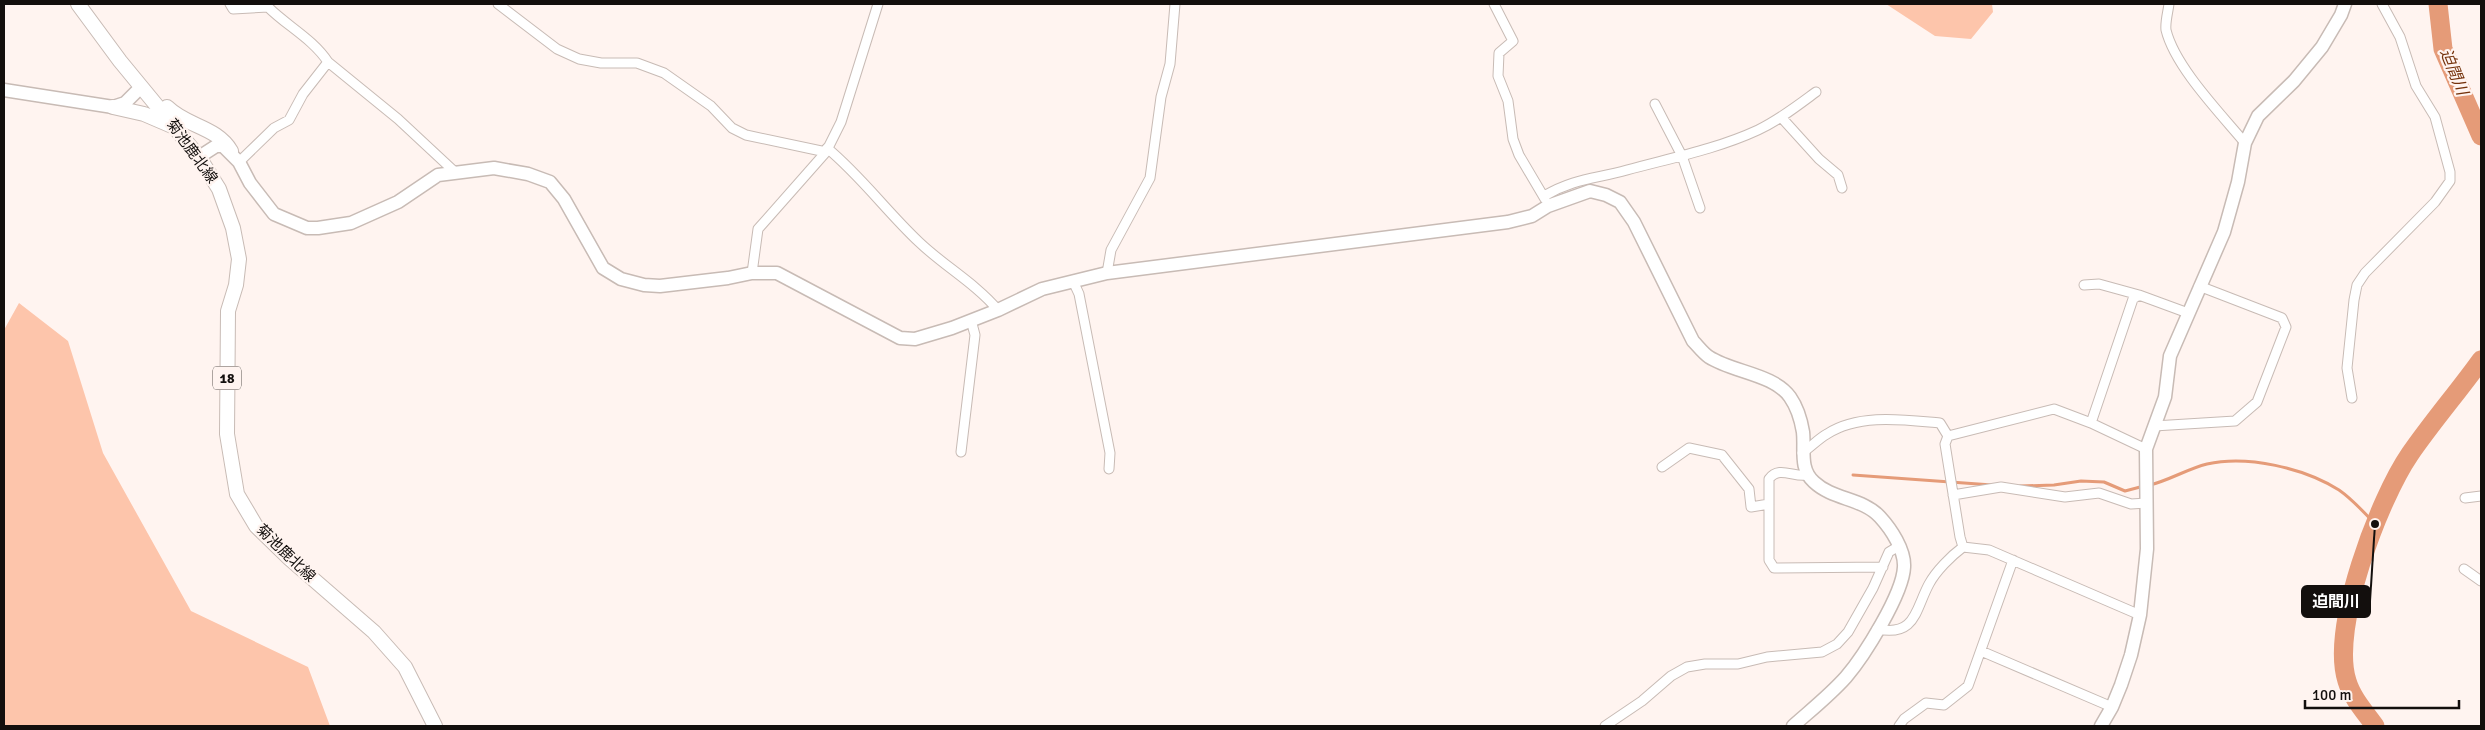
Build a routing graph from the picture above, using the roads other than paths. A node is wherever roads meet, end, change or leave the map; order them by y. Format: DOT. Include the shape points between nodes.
graph roads {
  1 [pos="78,4"];
  2 [pos="230,4"];
  3 [pos="498,4"];
  4 [pos="878,4"];
  5 [pos="1175,4"];
  6 [pos="1494,4"];
  7 [pos="2169,4"];
  8 [pos="2345,4"];
  9 [pos="2382,4"];
  10 [pos="328,62"];
  11 [pos="137,82"];
  12 [pos="4,90"];
  13 [pos="1816,92"];
  14 [pos="1655,104"];
  15 [pos="113,107"];
  16 [pos="1781,117"];
  17 [pos="177,129"];
  18 [pos="2245,143"];
  19 [pos="827,150"];
  20 [pos="235,156"];
  21 [pos="1682,156"];
  22 [pos="200,157"];
  23 [pos="456,172"];
  24 [pos="1842,188"];
  25 [pos="1546,201"];
  26 [pos="1700,208"];
  27 [pos="752,273"];
  28 [pos="1107,273"];
  29 [pos="1073,281"];
  30 [pos="2084,285"];
  31 [pos="2199,286"];
  32 [pos="2139,295"];
  33 [pos="998,310"];
  34 [pos="2188,313"];
  35 [pos="970,320"];
  36 [pos="2352,398"];
  37 [pos="2091,423"];
  38 [pos="2154,426"];
  39 [pos="1948,436"];
  40 [pos="2146,449"];
  41 [pos="961,452"];
  42 [pos="1802,453"];
  43 [pos="1662,467"];
  44 [pos="1109,469"];
  45 [pos="1807,475"];
  46 [pos="1953,495"];
  47 [pos="2481,496"];
  48 [pos="2465,498"];
  49 [pos="1769,504"];
  50 [pos="2148,504"];
  51 [pos="1899,546"];
  52 [pos="1963,547"];
  53 [pos="2013,560"];
  54 [pos="1883,567"];
  55 [pos="2464,569"];
  56 [pos="2481,581"];
  57 [pos="2140,615"];
  58 [pos="1877,629"];
  59 [pos="1981,651"];
  60 [pos="2112,707"];
  61 [pos="435,726"];
  62 [pos="1605,726"];
  63 [pos="1793,726"];
  64 [pos="1899,726"];
  65 [pos="2101,726"];
  1 -- 11 [label="main road, 菊池鹿北線 / 18"];
  2 -- 10 [label="street" via="233,9 268,7 298,31"];
  3 -- 19 [label="street" via="557,49 579,59 637,63 664,72 711,106 732,128 746,135"];
  4 -- 19 [label="street" via="841,122"];
  5 -- 28 [label="street" via="1170,64 1150,178 1111,250"];
  6 -- 25 [label="street" via="1513,41 1499,53 1498,76 1508,101 1513,140"];
  7 -- 18 [label="street" via="2166,28 2171,44 2197,84"];
  8 -- 18 [label="street" via="2322,47 2294,81 2258,116"];
  9 -- 36 [label="street" via="2400,37 2416,86 2436,117 2450,181 2435,202 2357,284 2347,368"];
  10 -- 20 [label="street" via="288,120"];
  10 -- 23 [label="street"];
  11 -- 15 [label="street" via="125,103"];
  11 -- 17 [label="main road, 菊池鹿北線 / 18"];
  11 -- 20 [label="main road" via="175,115 217,134"];
  12 -- 15 [label="street"];
  13 -- 16 [label="street"];
  14 -- 21 [label="street"];
  15 -- 17 [label="main road" via="144,114"];
  16 -- 21 [label="street" via="1758,130"];
  16 -- 24 [label="street" via="1838,175"];
  17 -- 22 [label="main road, 菊池鹿北線 / 18"];
  18 -- 31 [label="street" via="2224,232"];
  19 -- 27 [label="street" via="758,229"];
  19 -- 33 [label="street" via="854,172 919,242"];
  20 -- 22 [label="street" via="222,146 216,146"];
  20 -- 23 [label="street" via="250,183 274,214 307,228 351,223 398,202 438,176"];
  21 -- 25 [label="street" via="1581,179"];
  21 -- 26 [label="street"];
  22 -- 61 [label="main road, 菊池鹿北線 / 18" via="219,189 233,228 239,259 228,311 226,434 237,494 256,526 374,632 405,667"];
  23 -- 27 [label="street" via="494,168 550,182 564,199 603,268 621,279 660,286"];
  25 -- 28 [label="street" via="1532,216 1508,222"];
  25 -- 42 [label="street" via="1590,191 1620,202 1634,222 1692,341 1708,357 1777,384 1789,396 1798,412 1803,432"];
  27 -- 35 [label="street" via="777,273 900,338 915,339"];
  28 -- 29 [label="street"];
  29 -- 33 [label="street" via="1042,289"];
  29 -- 44 [label="street" via="1079,294 1110,453"];
  30 -- 32 [label="street" via="2099,284"];
  31 -- 34 [label="street"];
  31 -- 38 [label="street" via="2282,318 2286,327 2257,402 2235,421"];
  32 -- 34 [label="street"];
  32 -- 37 [label="street" via="2132,299"];
  33 -- 35 [label="street"];
  34 -- 38 [label="street" via="2170,356 2165,397"];
  35 -- 41 [label="street" via="974,335"];
  37 -- 39 [label="street" via="2054,410"];
  37 -- 40 [label="street"];
  38 -- 40 [label="street"];
  39 -- 42 [label="street" via="1940,423 1874,420 1834,430"];
  39 -- 46 [label="street" via="1945,444"];
  40 -- 50 [label="street"];
  42 -- 45 [label="street"];
  43 -- 49 [label="street" via="1689,448 1722,455 1749,489 1751,506"];
  45 -- 49 [label="street" via="1799,477 1782,471 1771,475"];
  45 -- 51 [label="street" via="1835,495 1860,502 1879,515"];
  46 -- 50 [label="street" via="2001,487 2066,497 2099,492 2130,504"];
  46 -- 52 [label="street"];
  47 -- 48 [label="street"];
  49 -- 54 [label="street" via="1769,560 1774,568"];
  50 -- 57 [label="street"];
  51 -- 54 [label="street" via="1889,552"];
  51 -- 58 [label="street" via="1905,566 1900,587"];
  52 -- 53 [label="street" via="1989,550"];
  52 -- 58 [label="street" via="1929,583 1911,623 1899,630"];
  53 -- 57 [label="street"];
  53 -- 59 [label="street"];
  54 -- 62 [label="street" via="1852,624 1837,644 1822,652 1767,657 1738,664 1687,667"];
  55 -- 56 [label="street"];
  57 -- 60 [label="street" via="2131,655"];
  58 -- 63 [label="street" via="1847,675"];
  59 -- 60 [label="street"];
  59 -- 64 [label="street" via="1968,686 1944,705 1926,703"];
  60 -- 65 [label="street"];
}
